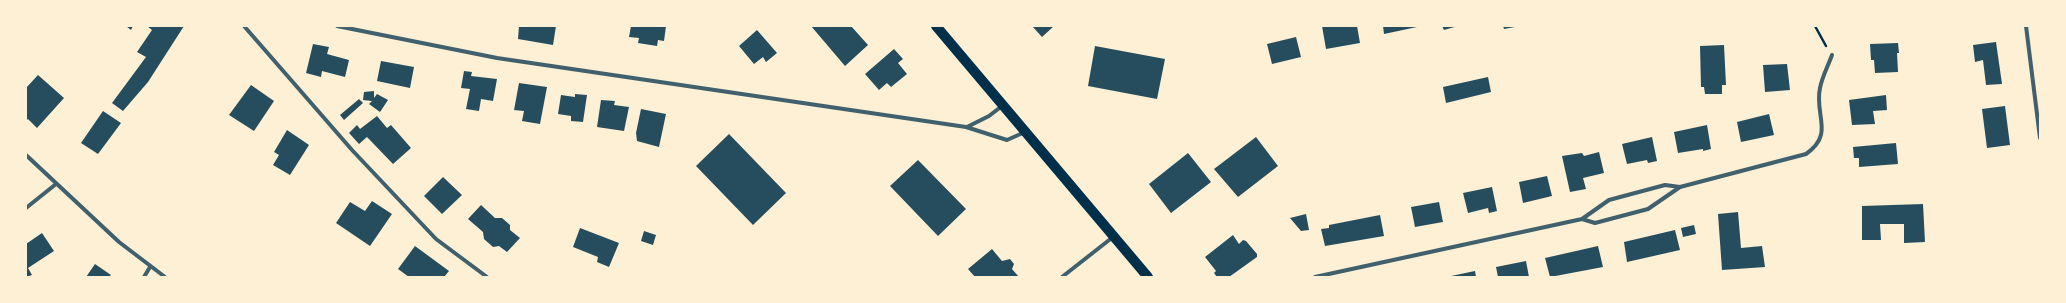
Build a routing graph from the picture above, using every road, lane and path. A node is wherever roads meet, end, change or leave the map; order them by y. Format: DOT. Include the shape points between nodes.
graph roads {
  1 [pos="244,26"];
  2 [pos="338,26"];
  3 [pos="936,26"];
  4 [pos="1815,26"];
  5 [pos="2026,26"];
  6 [pos="1832,55"];
  7 [pos="1003,104"];
  8 [pos="966,127"];
  9 [pos="1026,131"];
  10 [pos="2040,138"];
  11 [pos="26,155"];
  12 [pos="56,184"];
  13 [pos="1680,187"];
  14 [pos="26,208"];
  15 [pos="1582,219"];
  16 [pos="1114,237"];
  17 [pos="150,267"];
  18 [pos="144,277"];
  19 [pos="165,277"];
  20 [pos="487,277"];
  21 [pos="1062,277"];
  22 [pos="1148,277"];
  23 [pos="1315,277"];
  1 -- 20 [label="street" via="352,150 436,239"];
  2 -- 8 [label="street" via="497,58"];
  3 -- 7 [label="main road"];
  4 -- 6 [label="path"];
  5 -- 10 [label="street"];
  6 -- 13 [label="street" via="1820,89 1822,137 1816,147 1806,154"];
  7 -- 8 [label="street" via="989,116"];
  7 -- 9 [label="main road"];
  8 -- 9 [label="street" via="1006,140"];
  9 -- 16 [label="main road"];
  11 -- 12 [label="street"];
  12 -- 14 [label="street"];
  12 -- 17 [label="street"];
  13 -- 15 [label="street" via="1665,185 1609,200"];
  13 -- 15 [label="street" via="1648,209 1595,223"];
  15 -- 23 [label="street"];
  16 -- 21 [label="street"];
  16 -- 22 [label="main road"];
  17 -- 18 [label="street"];
  17 -- 19 [label="street"];
}
